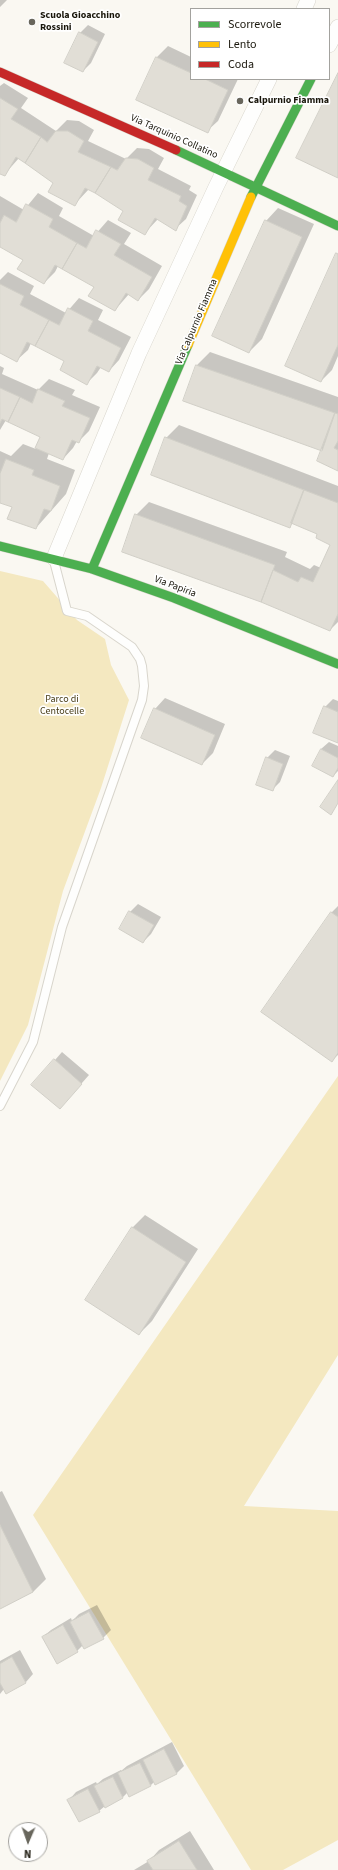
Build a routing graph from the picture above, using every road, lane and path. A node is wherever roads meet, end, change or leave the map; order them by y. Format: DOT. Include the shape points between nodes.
graph roads {
  1 [pos="338,27"];
  2 [pos="330,42"];
  3 [pos="0,72"];
  4 [pos="269,80"];
  5 [pos="310,80"];
  6 [pos="224,171"];
  7 [pos="257,186"];
  8 [pos="338,226"];
  9 [pos="0,546"];
  10 [pos="54,558"];
  11 [pos="92,569"];
  12 [pos="338,664"];
  13 [pos="0,1106"];
  1 -- 2 [label="street"];
  3 -- 6 [label="street, Via Tarquinio Collatino"];
  4 -- 6 [label="street"];
  5 -- 7 [label="street, Via Calpurnio Fiamma"];
  6 -- 7 [label="street, Via Tarquinio Collatino"];
  6 -- 10 [label="street" via="139,353"];
  7 -- 8 [label="street, Via Tarquinio Collatino"];
  7 -- 11 [label="street, Via Calpurnio Fiamma"];
  9 -- 10 [label="street, Via Papiria"];
  10 -- 11 [label="street, Via Papiria"];
  10 -- 13 [label="lane" via="67,611 87,616 132,647 140,659 144,686 142,700 62,927 34,1042"];
  11 -- 12 [label="street, Via Papiria" via="174,598"];
}
